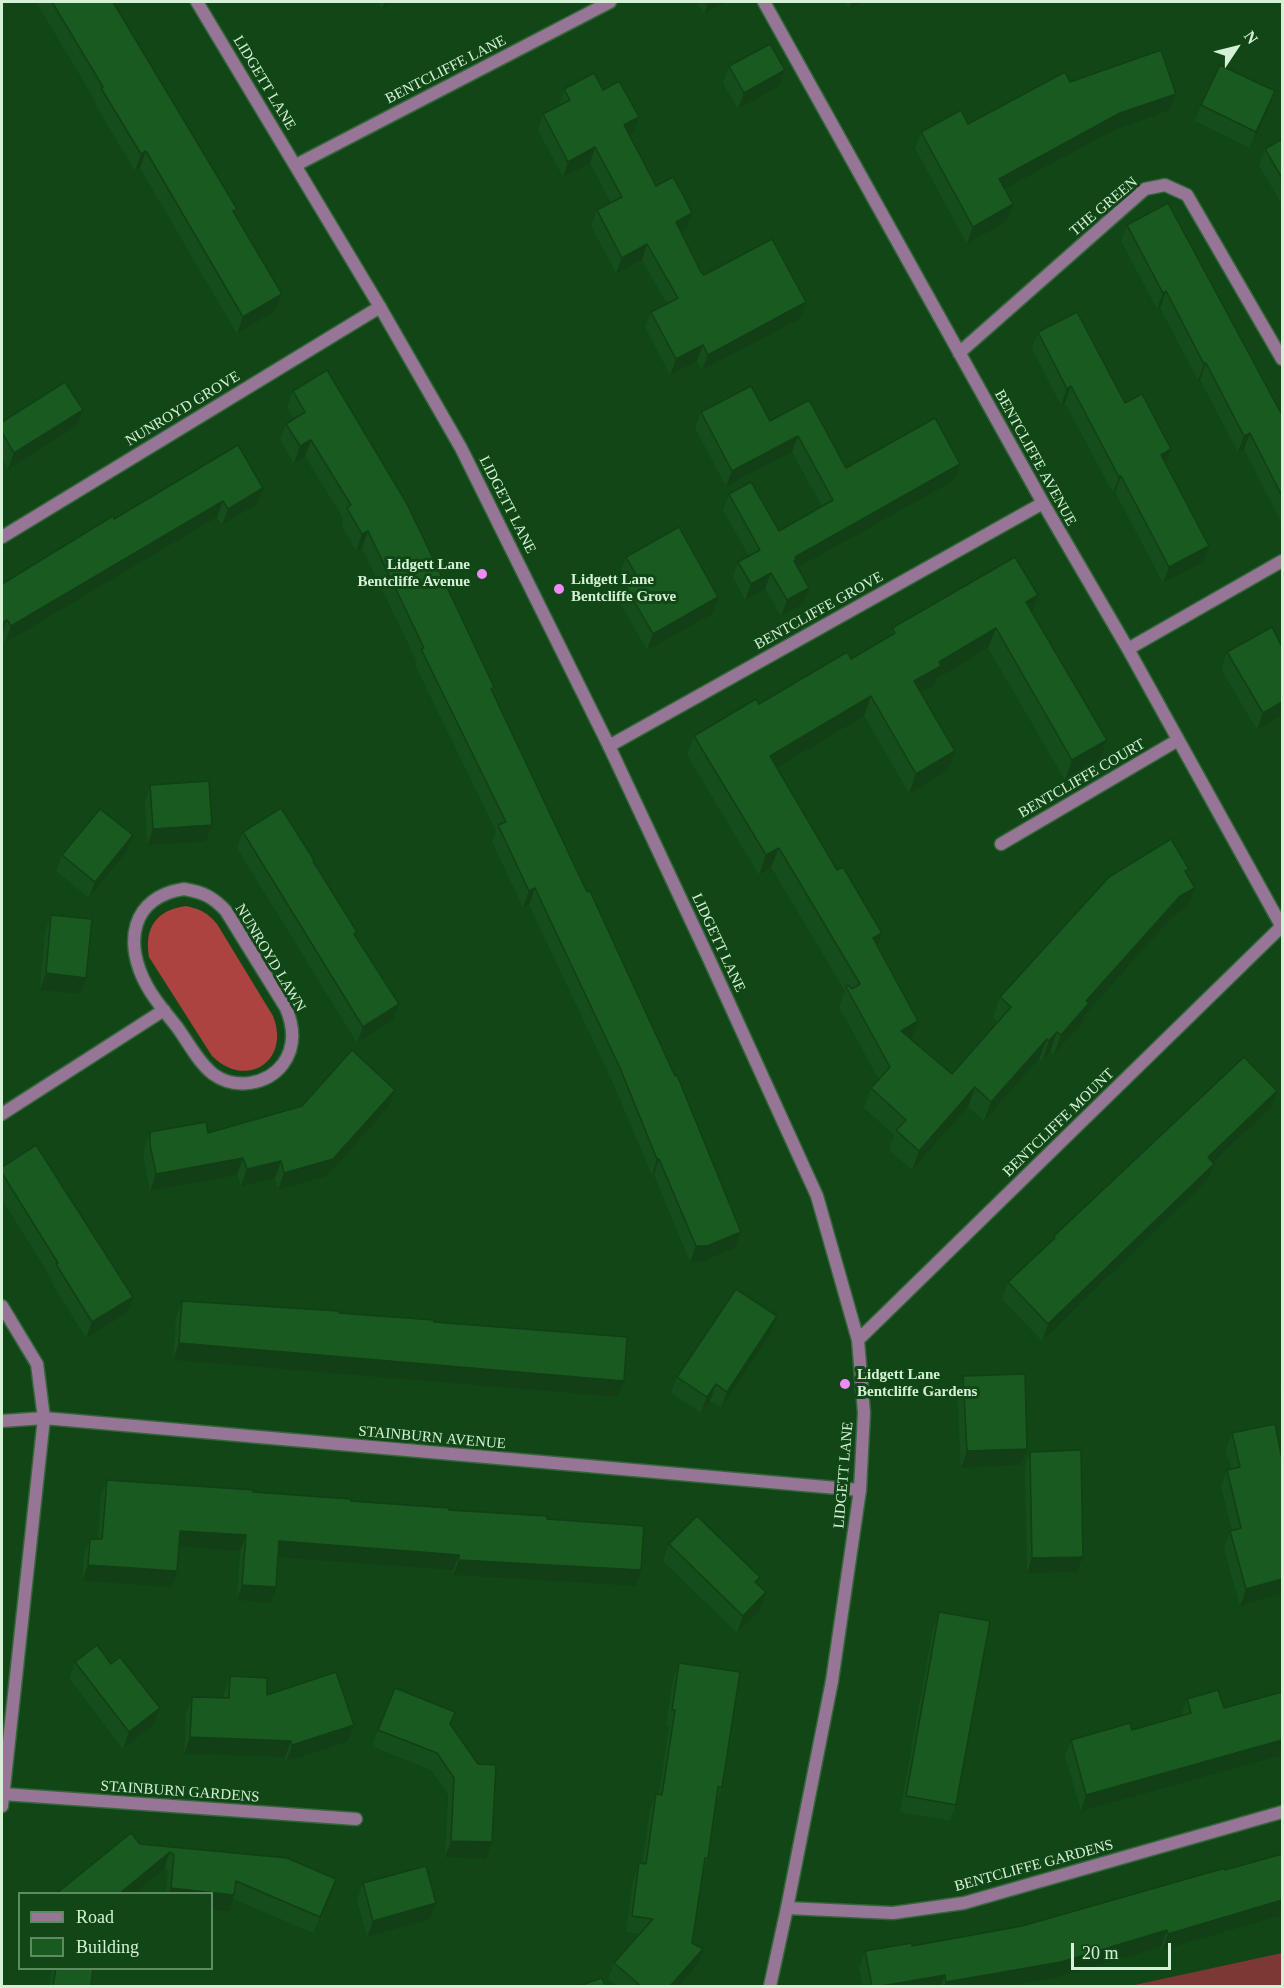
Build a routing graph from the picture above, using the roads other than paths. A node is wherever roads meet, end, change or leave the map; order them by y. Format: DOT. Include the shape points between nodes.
graph roads {
  1 [pos="197,2"];
  2 [pos="610,2"];
  3 [pos="764,2"];
  4 [pos="296,165"];
  5 [pos="380,307"];
  6 [pos="959,353"];
  7 [pos="1282,359"];
  8 [pos="1042,503"];
  9 [pos="2,537"];
  10 [pos="1282,561"];
  11 [pos="1128,649"];
  12 [pos="1178,740"];
  13 [pos="609,746"];
  14 [pos="1001,844"];
  15 [pos="1282,927"];
  16 [pos="164,1010"];
  17 [pos="2,1114"];
  18 [pos="2,1306"];
  19 [pos="858,1340"];
  20 [pos="44,1418"];
  21 [pos="2,1420"];
  22 [pos="860,1490"];
  23 [pos="2,1800"];
  24 [pos="1282,1812"];
  25 [pos="356,1819"];
  26 [pos="787,1908"];
  27 [pos="770,1986"];
  1 -- 4 [label="street, LIDGETT LANE"];
  2 -- 4 [label="street, BENTCLIFFE LANE"];
  3 -- 6 [label="street, BENTCLIFFE AVENUE"];
  4 -- 5 [label="street, LIDGETT LANE"];
  5 -- 9 [label="street, NUNROYD GROVE"];
  5 -- 13 [label="street, LIDGETT LANE" via="461,448"];
  6 -- 7 [label="street, THE GREEN" via="1144,189 1165,185 1187,195"];
  6 -- 8 [label="street, BENTCLIFFE AVENUE"];
  8 -- 11 [label="street, BENTCLIFFE AVENUE"];
  8 -- 13 [label="street, BENTCLIFFE GROVE"];
  10 -- 11 [label="street"];
  11 -- 12 [label="street, BENTCLIFFE AVENUE"];
  12 -- 14 [label="street, BENTCLIFFE COURT"];
  12 -- 15 [label="street, BENTCLIFFE AVENUE"];
  13 -- 19 [label="street, LIDGETT LANE" via="817,1196"];
  15 -- 19 [label="street, BENTCLIFFE MOUNT"];
  16 -- 16 [label="street, NUNROYD LAWN" via="146,986 136,959 135,926 142,911 160,895 184,889 200,891 215,899 232,921 286,1008 293,1023 293,1041 288,1057 263,1080 229,1082 202,1062"];
  16 -- 17 [label="street"];
  18 -- 20 [label="street" via="37,1364"];
  19 -- 22 [label="street, LIDGETT LANE" via="864,1413"];
  20 -- 21 [label="street, STAINBURN AVENUE"];
  20 -- 22 [label="street, STAINBURN AVENUE"];
  20 -- 23 [label="street"];
  22 -- 26 [label="street, LIDGETT LANE" via="832,1680"];
  23 -- 25 [label="street, STAINBURN GARDENS"];
  24 -- 26 [label="street, BENTCLIFFE GARDENS" via="964,1903 893,1913"];
  26 -- 27 [label="street, LIDGETT LANE"];
}
